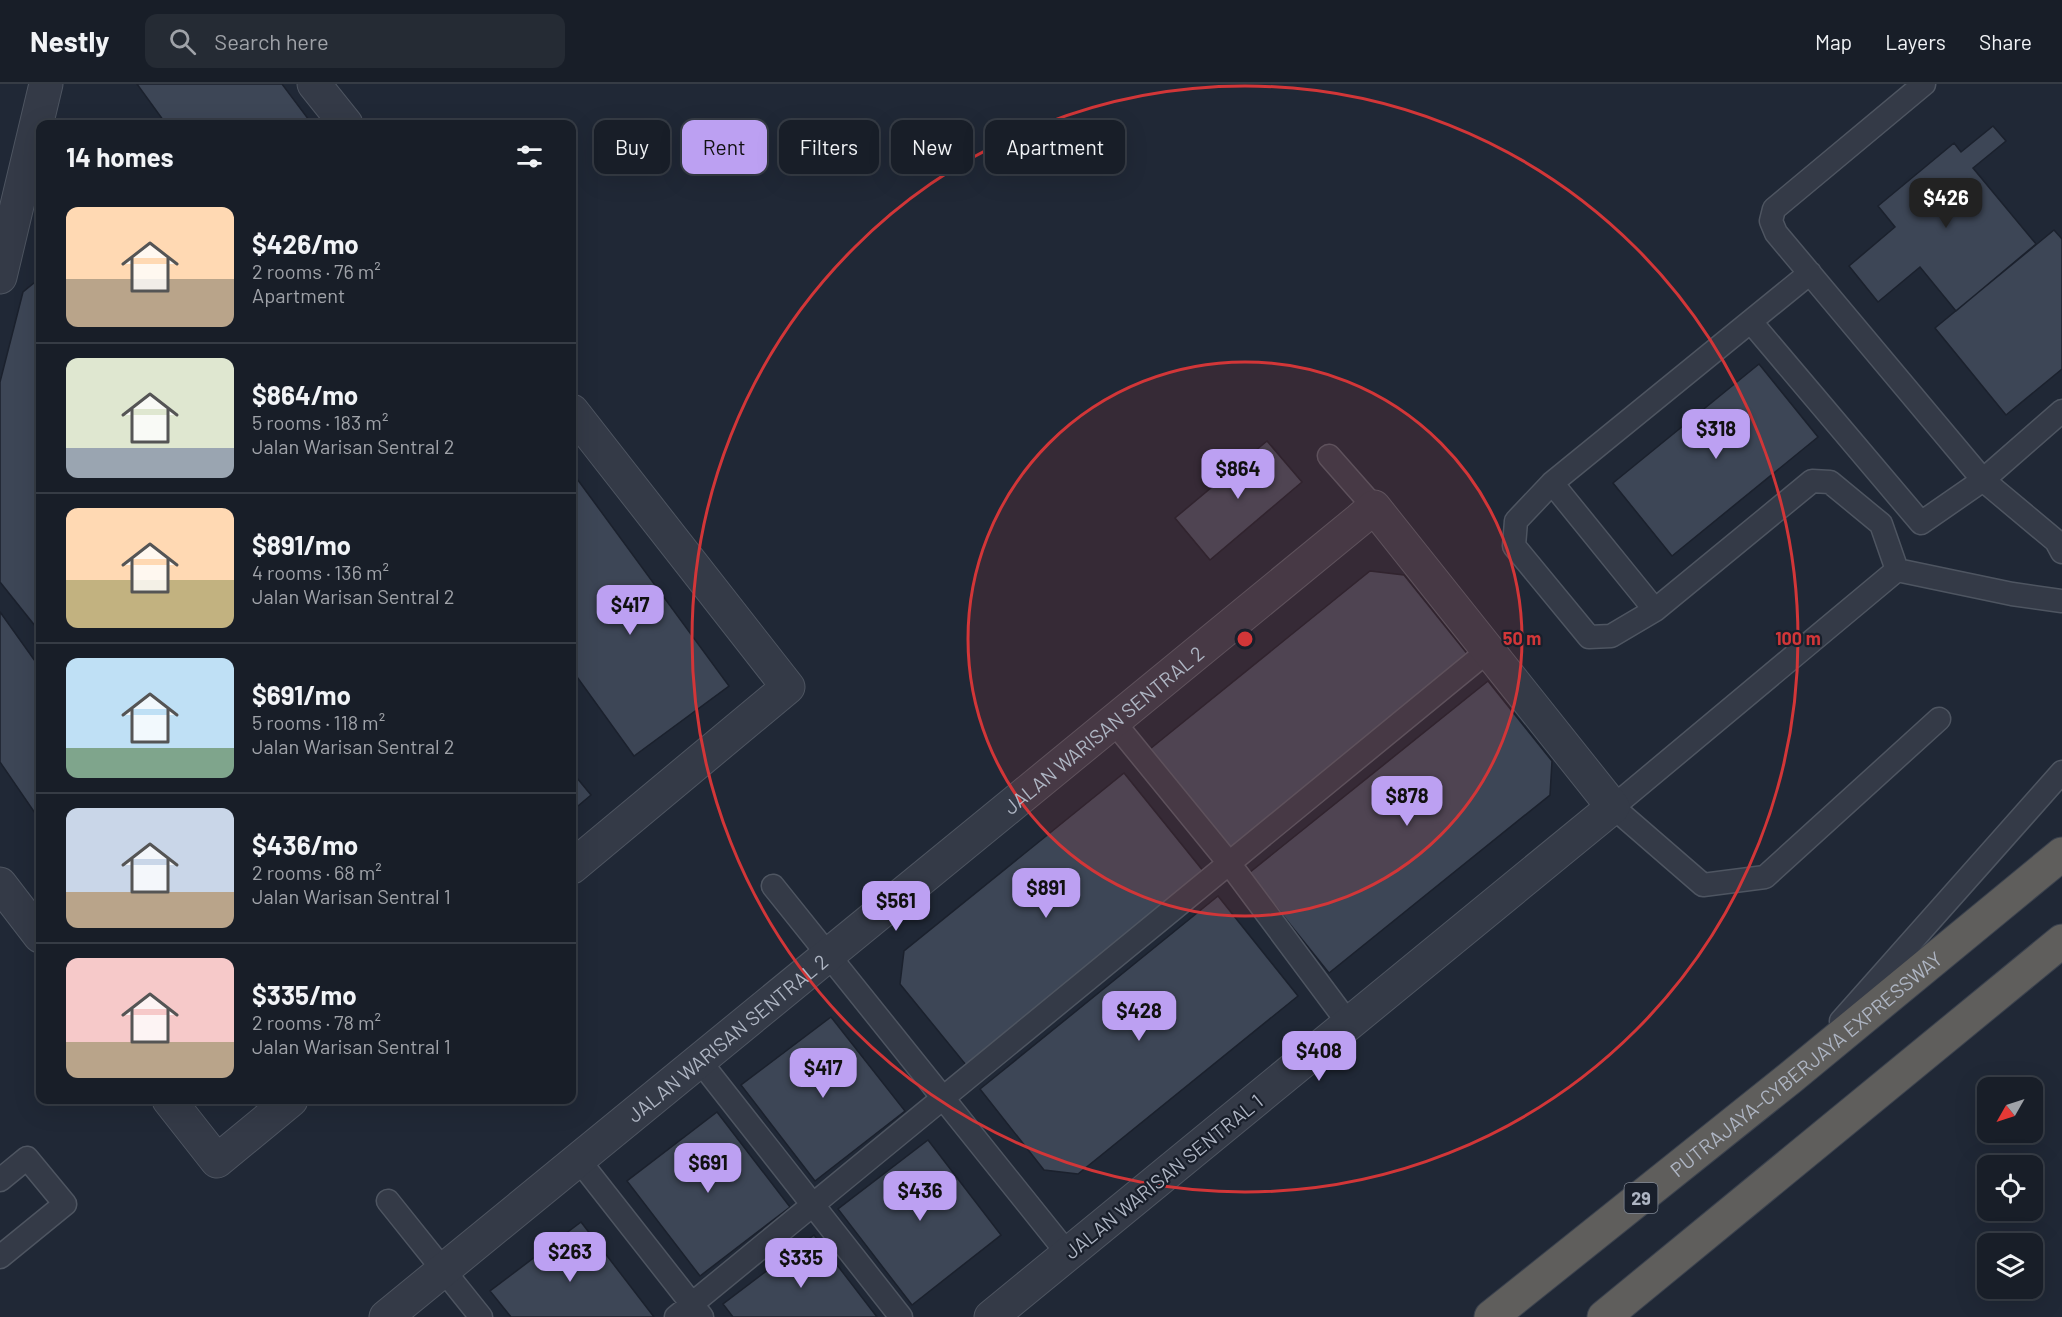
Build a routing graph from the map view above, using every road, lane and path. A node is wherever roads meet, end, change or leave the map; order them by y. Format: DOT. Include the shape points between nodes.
graph roads {
  1 [pos="46,84"];
  2 [pos="314,84"];
  3 [pos="1924,84"];
  4 [pos="37,120"];
  5 [pos="343,120"];
  6 [pos="36,126"];
  7 [pos="1810,273"];
  8 [pos="0,277"];
  9 [pos="1751,322"];
  10 [pos="2062,411"];
  11 [pos="576,416"];
  12 [pos="1329,456"];
  13 [pos="1983,480"];
  14 [pos="1552,483"];
  15 [pos="1374,507"];
  16 [pos="1921,523"];
  17 [pos="1881,524"];
  18 [pos="2060,543"];
  19 [pos="1897,570"];
  20 [pos="2062,601"];
  21 [pos="1655,610"];
  22 [pos="1489,650"];
  23 [pos="1939,719"];
  24 [pos="1113,721"];
  25 [pos="2062,772"];
  26 [pos="1613,807"];
  27 [pos="2062,854"];
  28 [pos="1229,863"];
  29 [pos="576,864"];
  30 [pos="0,884"];
  31 [pos="773,886"];
  32 [pos="36,931"];
  33 [pos="2062,941"];
  34 [pos="829,954"];
  35 [pos="1349,1024"];
  36 [pos="699,1060"];
  37 [pos="1790,1078"];
  38 [pos="943,1098"];
  39 [pos="172,1104"];
  40 [pos="286,1104"];
  41 [pos="578,1160"];
  42 [pos="0,1180"];
  43 [pos="388,1201"];
  44 [pos="813,1204"];
  45 [pos="1068,1254"];
  46 [pos="0,1257"];
  47 [pos="444,1269"];
  48 [pos="690,1313"];
  49 [pos="386,1317"];
  50 [pos="481,1317"];
  51 [pos="900,1317"];
  52 [pos="992,1317"];
  53 [pos="1491,1317"];
  54 [pos="1604,1317"];
  1 -- 4 [label="street"];
  2 -- 5 [label="street"];
  3 -- 7 [label="lane" via="1774,209 1771,221 1776,233"];
  6 -- 8 [label="street"];
  7 -- 9 [label="lane"];
  7 -- 13 [label="lane"];
  9 -- 14 [label="lane"];
  9 -- 16 [label="lane"];
  10 -- 13 [label="lane"];
  11 -- 29 [label="street" via="788,687"];
  12 -- 15 [label="lane"];
  13 -- 16 [label="lane"];
  13 -- 18 [label="lane"];
  14 -- 21 [label="lane"];
  14 -- 21 [label="lane" via="1516,520 1514,546 1589,637 1611,636"];
  15 -- 22 [label="street"];
  15 -- 24 [label="street, JALAN WARISAN SENTRAL 2"];
  16 -- 17 [label="lane"];
  17 -- 19 [label="lane"];
  17 -- 21 [label="lane" via="1830,482 1812,481"];
  19 -- 20 [label="lane"];
  19 -- 26 [label="lane"];
  22 -- 26 [label="street"];
  22 -- 28 [label="lane"];
  23 -- 26 [label="lane" via="1765,877 1703,885"];
  24 -- 28 [label="lane"];
  24 -- 34 [label="street, JALAN WARISAN SENTRAL 2"];
  25 -- 37 [label="lane"];
  26 -- 35 [label="street, JALAN WARISAN SENTRAL 1"];
  27 -- 37 [label="highway, PUTRAJAYA–CYBERJAYA EXPRESSWAY / 29"];
  28 -- 35 [label="lane"];
  28 -- 38 [label="lane"];
  30 -- 32 [label="street"];
  31 -- 34 [label="lane"];
  33 -- 54 [label="highway"];
  34 -- 36 [label="street, JALAN WARISAN SENTRAL 2"];
  34 -- 38 [label="lane"];
  35 -- 45 [label="street, JALAN WARISAN SENTRAL 1"];
  36 -- 41 [label="street, JALAN WARISAN SENTRAL 2"];
  36 -- 44 [label="lane"];
  37 -- 53 [label="highway, PUTRAJAYA–CYBERJAYA EXPRESSWAY / 29"];
  38 -- 44 [label="lane"];
  38 -- 45 [label="lane"];
  39 -- 40 [label="street" via="217,1161"];
  41 -- 47 [label="street, JALAN WARISAN SENTRAL 2"];
  41 -- 48 [label="lane"];
  42 -- 46 [label="lane" via="27,1158 65,1204"];
  43 -- 47 [label="lane"];
  44 -- 48 [label="lane"];
  44 -- 51 [label="lane"];
  45 -- 52 [label="street, JALAN WARISAN SENTRAL 1"];
  47 -- 49 [label="street, JALAN WARISAN SENTRAL 2"];
  47 -- 50 [label="lane"];
}
